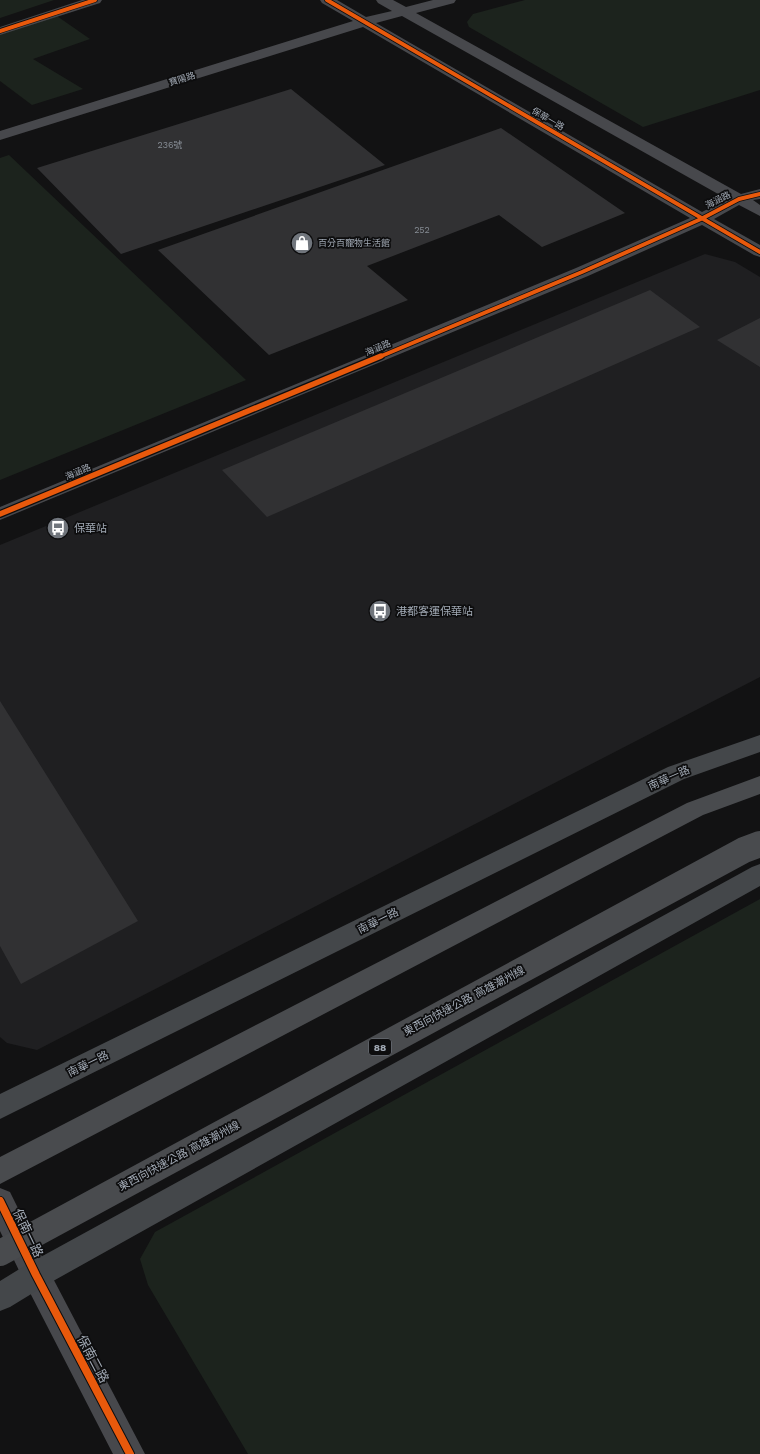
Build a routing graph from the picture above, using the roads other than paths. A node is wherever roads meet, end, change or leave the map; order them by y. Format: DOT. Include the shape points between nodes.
graph roads {
  1 [pos="95,0"];
  2 [pos="327,0"];
  3 [pos="383,0"];
  4 [pos="449,0"];
  5 [pos="404,12"];
  6 [pos="364,22"];
  7 [pos="0,31"];
  8 [pos="0,136"];
  9 [pos="760,194"];
  10 [pos="739,199"];
  11 [pos="760,211"];
  12 [pos="701,219"];
  13 [pos="760,252"];
  14 [pos="0,514"];
  15 [pos="760,743"];
  16 [pos="760,785"];
  17 [pos="760,844"];
  18 [pos="760,874"];
  19 [pos="0,1107"];
  20 [pos="0,1171"];
  21 [pos="0,1201"];
  22 [pos="0,1253"];
  23 [pos="36,1275"];
  24 [pos="0,1297"];
  25 [pos="130,1454"];
  1 -- 7 [label="street"];
  2 -- 6 [label="street, 保華一路"];
  3 -- 5 [label="street"];
  4 -- 5 [label="street, 寶陽路"];
  5 -- 6 [label="street, 寶陽路"];
  5 -- 10 [label="street"];
  6 -- 8 [label="street, 寶陽路"];
  6 -- 12 [label="street, 保華一路"];
  9 -- 10 [label="street, 海涵路"];
  10 -- 11 [label="street"];
  10 -- 12 [label="street, 海涵路"];
  12 -- 13 [label="street, 保華一路"];
  12 -- 14 [label="street, 海涵路" via="575,275"];
  15 -- 19 [label="main road, 南華一路" via="676,773"];
  16 -- 20 [label="highway" via="695,809"];
  17 -- 22 [label="highway, 東西向快速公路 高雄潮州線 / 88, bridge" via="744,850"];
  18 -- 23 [label="main road"];
  21 -- 23 [label="street, 保南一路"];
  23 -- 24 [label="main road"];
  23 -- 25 [label="street, 保南二路"];
}
